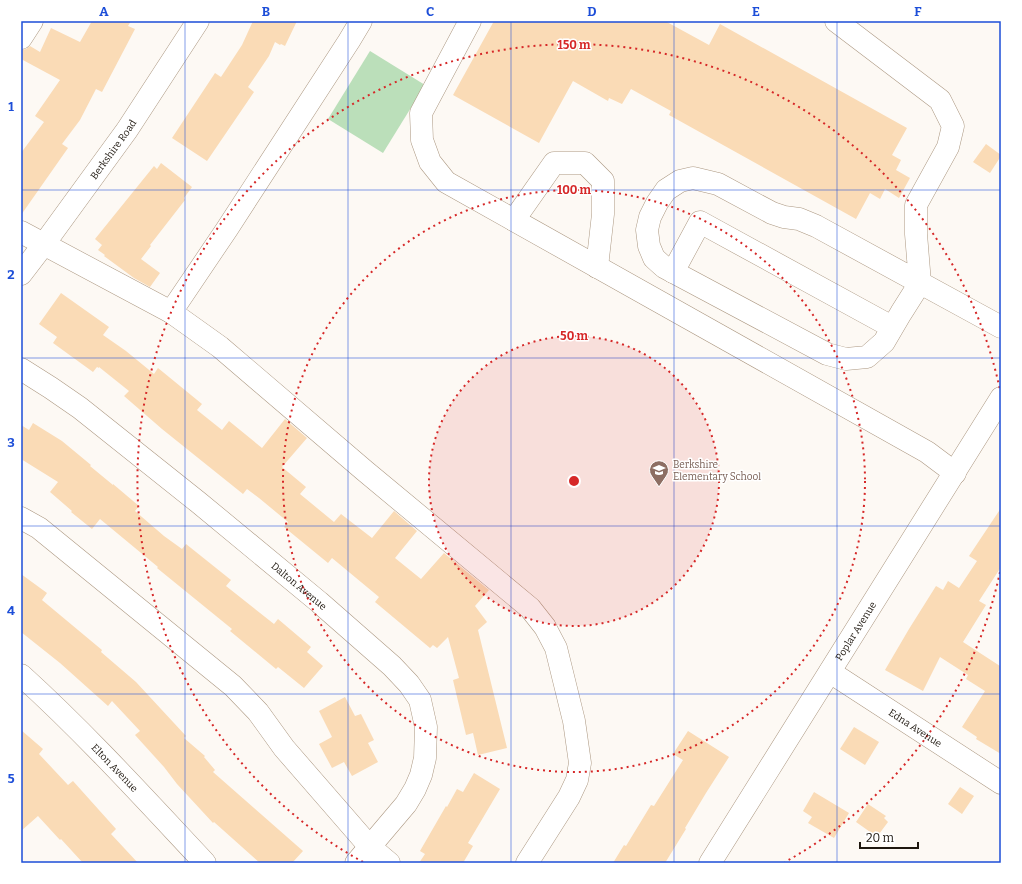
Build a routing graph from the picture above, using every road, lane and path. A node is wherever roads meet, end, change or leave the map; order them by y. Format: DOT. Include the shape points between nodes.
graph roads {
  1 [pos="32,21"];
  2 [pos="198,21"];
  3 [pos="361,21"];
  4 [pos="470,21"];
  5 [pos="836,21"];
  6 [pos="21,38"];
  7 [pos="514,220"];
  8 [pos="21,232"];
  9 [pos="44,244"];
  10 [pos="597,267"];
  11 [pos="673,272"];
  12 [pos="21,274"];
  13 [pos="920,283"];
  14 [pos="171,312"];
  15 [pos="1001,327"];
  16 [pos="892,328"];
  17 [pos="21,369"];
  18 [pos="1001,398"];
  19 [pos="954,473"];
  20 [pos="21,518"];
  21 [pos="830,672"];
  22 [pos="21,675"];
  23 [pos="1001,783"];
  24 [pos="370,847"];
  25 [pos="205,863"];
  26 [pos="356,863"];
  27 [pos="389,863"];
  28 [pos="527,863"];
  29 [pos="710,863"];
  1 -- 6 [label="street"];
  2 -- 9 [label="street, Berkshire Road" via="127,130"];
  3 -- 14 [label="street"];
  4 -- 7 [label="street" via="421,113 422,140 430,162 446,182"];
  5 -- 13 [label="street" via="940,100 953,126 948,147 916,205"];
  7 -- 10 [label="street"];
  7 -- 10 [label="street" via="554,163 585,163 603,181 603,214"];
  8 -- 9 [label="street"];
  9 -- 12 [label="street, Berkshire Road"];
  9 -- 14 [label="street"];
  10 -- 19 [label="street" via="927,452"];
  11 -- 13 [label="street" via="654,258 647,230 650,217 666,190 680,181 693,178 718,184 772,213 816,226"];
  11 -- 16 [label="street" via="827,354 846,359 867,357 884,342"];
  11 -- 16 [label="street" via="700,222"];
  13 -- 15 [label="street"];
  13 -- 16 [label="street"];
  14 -- 28 [label="street" via="220,347 530,608 545,626 556,648 574,721 580,763 577,780 569,797"];
  17 -- 24 [label="street, Dalton Avenue" via="80,408 192,497 319,602 409,684 420,700 426,727 425,758 415,790"];
  18 -- 19 [label="street, Poplar Avenue"];
  19 -- 21 [label="street, Poplar Avenue"];
  20 -- 24 [label="street" via="39,528 233,686 258,712 284,748"];
  21 -- 23 [label="street, Edna Avenue"];
  21 -- 29 [label="street, Poplar Avenue"];
  22 -- 25 [label="street, Elton Avenue" via="56,707"];
  24 -- 26 [label="street, Dalton Avenue"];
  24 -- 27 [label="street"];
}
